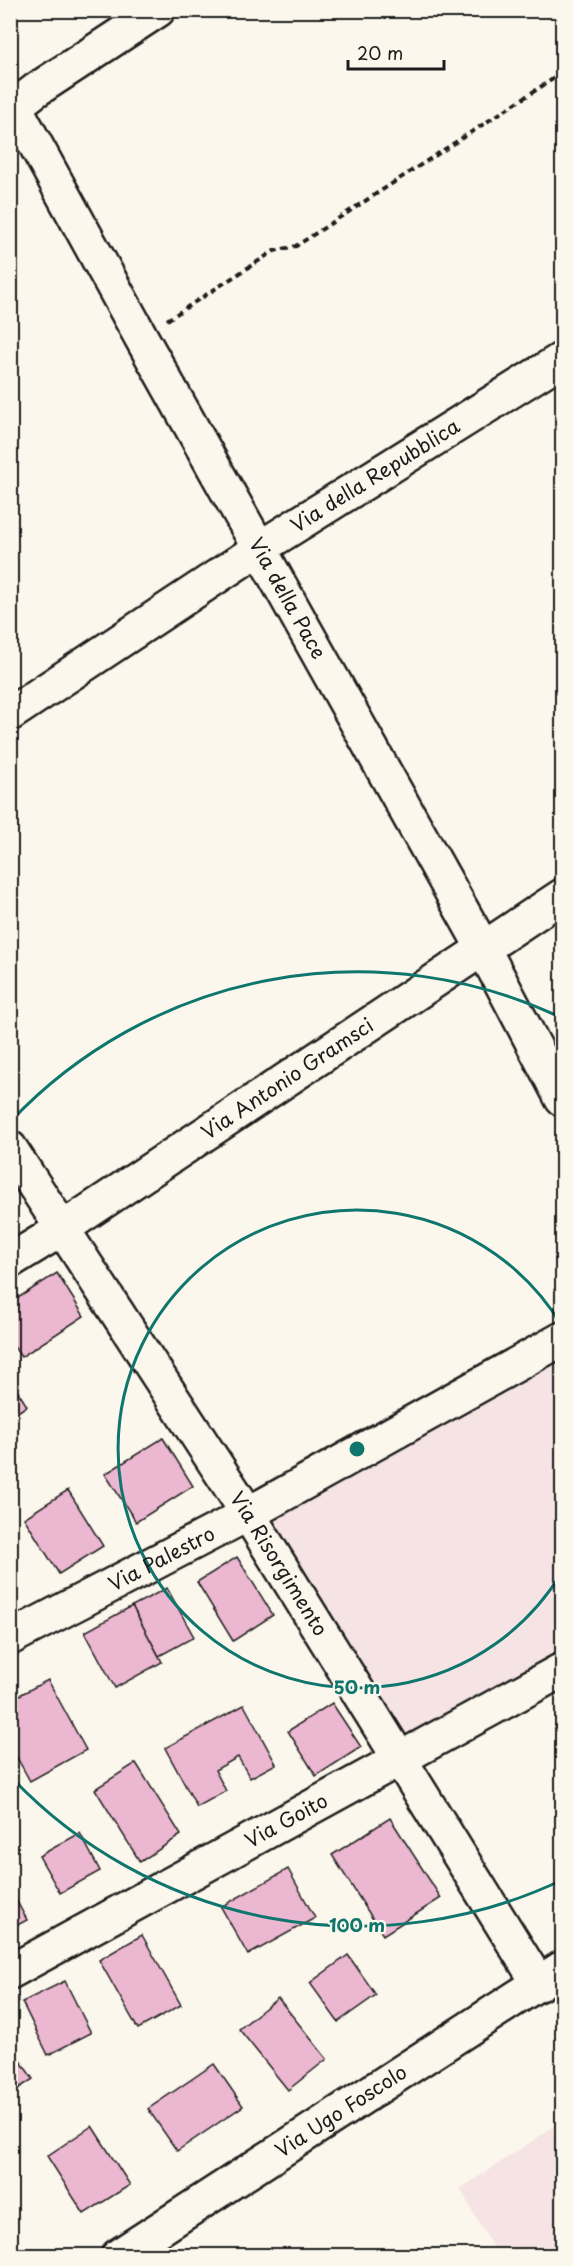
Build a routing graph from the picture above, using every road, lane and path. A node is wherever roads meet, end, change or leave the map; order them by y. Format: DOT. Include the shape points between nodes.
graph roads {
  1 [pos="158,10"];
  2 [pos="562,73"];
  3 [pos="12,105"];
  4 [pos="141,337"];
  5 [pos="562,359"];
  6 [pos="260,548"];
  7 [pos="10,714"];
  8 [pos="562,896"];
  9 [pos="483,948"];
  10 [pos="562,1099"];
  11 [pos="10,1148"];
  12 [pos="62,1229"];
  13 [pos="10,1262"];
  14 [pos="562,1339"];
  15 [pos="248,1514"];
  16 [pos="10,1638"];
  17 [pos="562,1670"];
  18 [pos="400,1758"];
  19 [pos="10,1972"];
  20 [pos="551,1976"];
  21 [pos="118,2256"];
  1 -- 3 [label="street"];
  2 -- 4 [label="path" via="296,246 274,251"];
  3 -- 4 [label="street, Via della Pace"];
  4 -- 6 [label="street, Via della Pace"];
  5 -- 6 [label="street, Via della Repubblica"];
  6 -- 7 [label="street, Via della Repubblica"];
  6 -- 9 [label="street, Via della Pace"];
  8 -- 9 [label="street, Via Antonio Gramsci"];
  9 -- 10 [label="street, Via della Pace"];
  9 -- 12 [label="street, Via Antonio Gramsci"];
  11 -- 12 [label="street, Via Risorgimento"];
  12 -- 13 [label="street, Via Antonio Gramsci"];
  12 -- 15 [label="street, Via Risorgimento"];
  14 -- 15 [label="street, Via Palestro"];
  15 -- 16 [label="street, Via Palestro"];
  15 -- 18 [label="street, Via Risorgimento"];
  17 -- 18 [label="street, Via Goito"];
  18 -- 19 [label="street, Via Goito"];
  18 -- 20 [label="street, Via Risorgimento"];
  20 -- 21 [label="street, Via Ugo Foscolo"];
}
